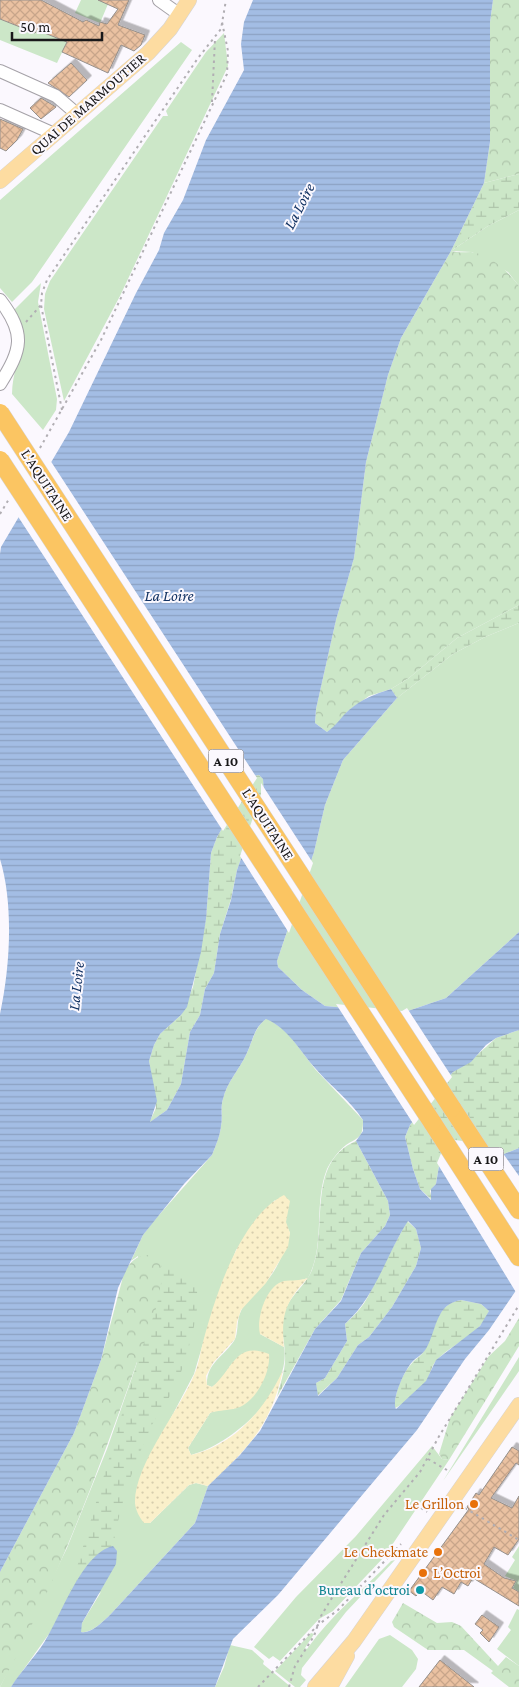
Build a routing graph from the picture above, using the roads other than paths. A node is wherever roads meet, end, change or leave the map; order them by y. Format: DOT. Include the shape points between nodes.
graph roads {
  1 [pos="160,0"];
  2 [pos="189,0"];
  3 [pos="180,15"];
  4 [pos="0,71"];
  5 [pos="0,110"];
  6 [pos="77,114"];
  7 [pos="54,134"];
  8 [pos="0,181"];
  9 [pos="0,300"];
  10 [pos="0,384"];
  11 [pos="0,414"];
  12 [pos="0,460"];
  13 [pos="519,1210"];
  14 [pos="519,1257"];
  15 [pos="519,1405"];
  16 [pos="354,1641"];
  17 [pos="315,1687"];
  18 [pos="330,1687"];
  1 -- 3 [label="street"];
  2 -- 3 [label="main road, QUAI DE MARMOUTIER"];
  3 -- 6 [label="main road, QUAI DE MARMOUTIER" via="148,53"];
  4 -- 6 [label="street" via="56,96"];
  5 -- 7 [label="street"];
  6 -- 7 [label="main road, QUAI DE MARMOUTIER"];
  7 -- 8 [label="main road, QUAI DE MARMOUTIER"];
  9 -- 10 [label="street" via="14,318 18,331 14,358"];
  11 -- 13 [label="highway, L'AQUITAINE / A 10, bridge"];
  12 -- 14 [label="highway, L'AQUITAINE / A 10, bridge"];
  15 -- 16 [label="main road"];
  16 -- 17 [label="main road"];
  16 -- 18 [label="main road"];
}
